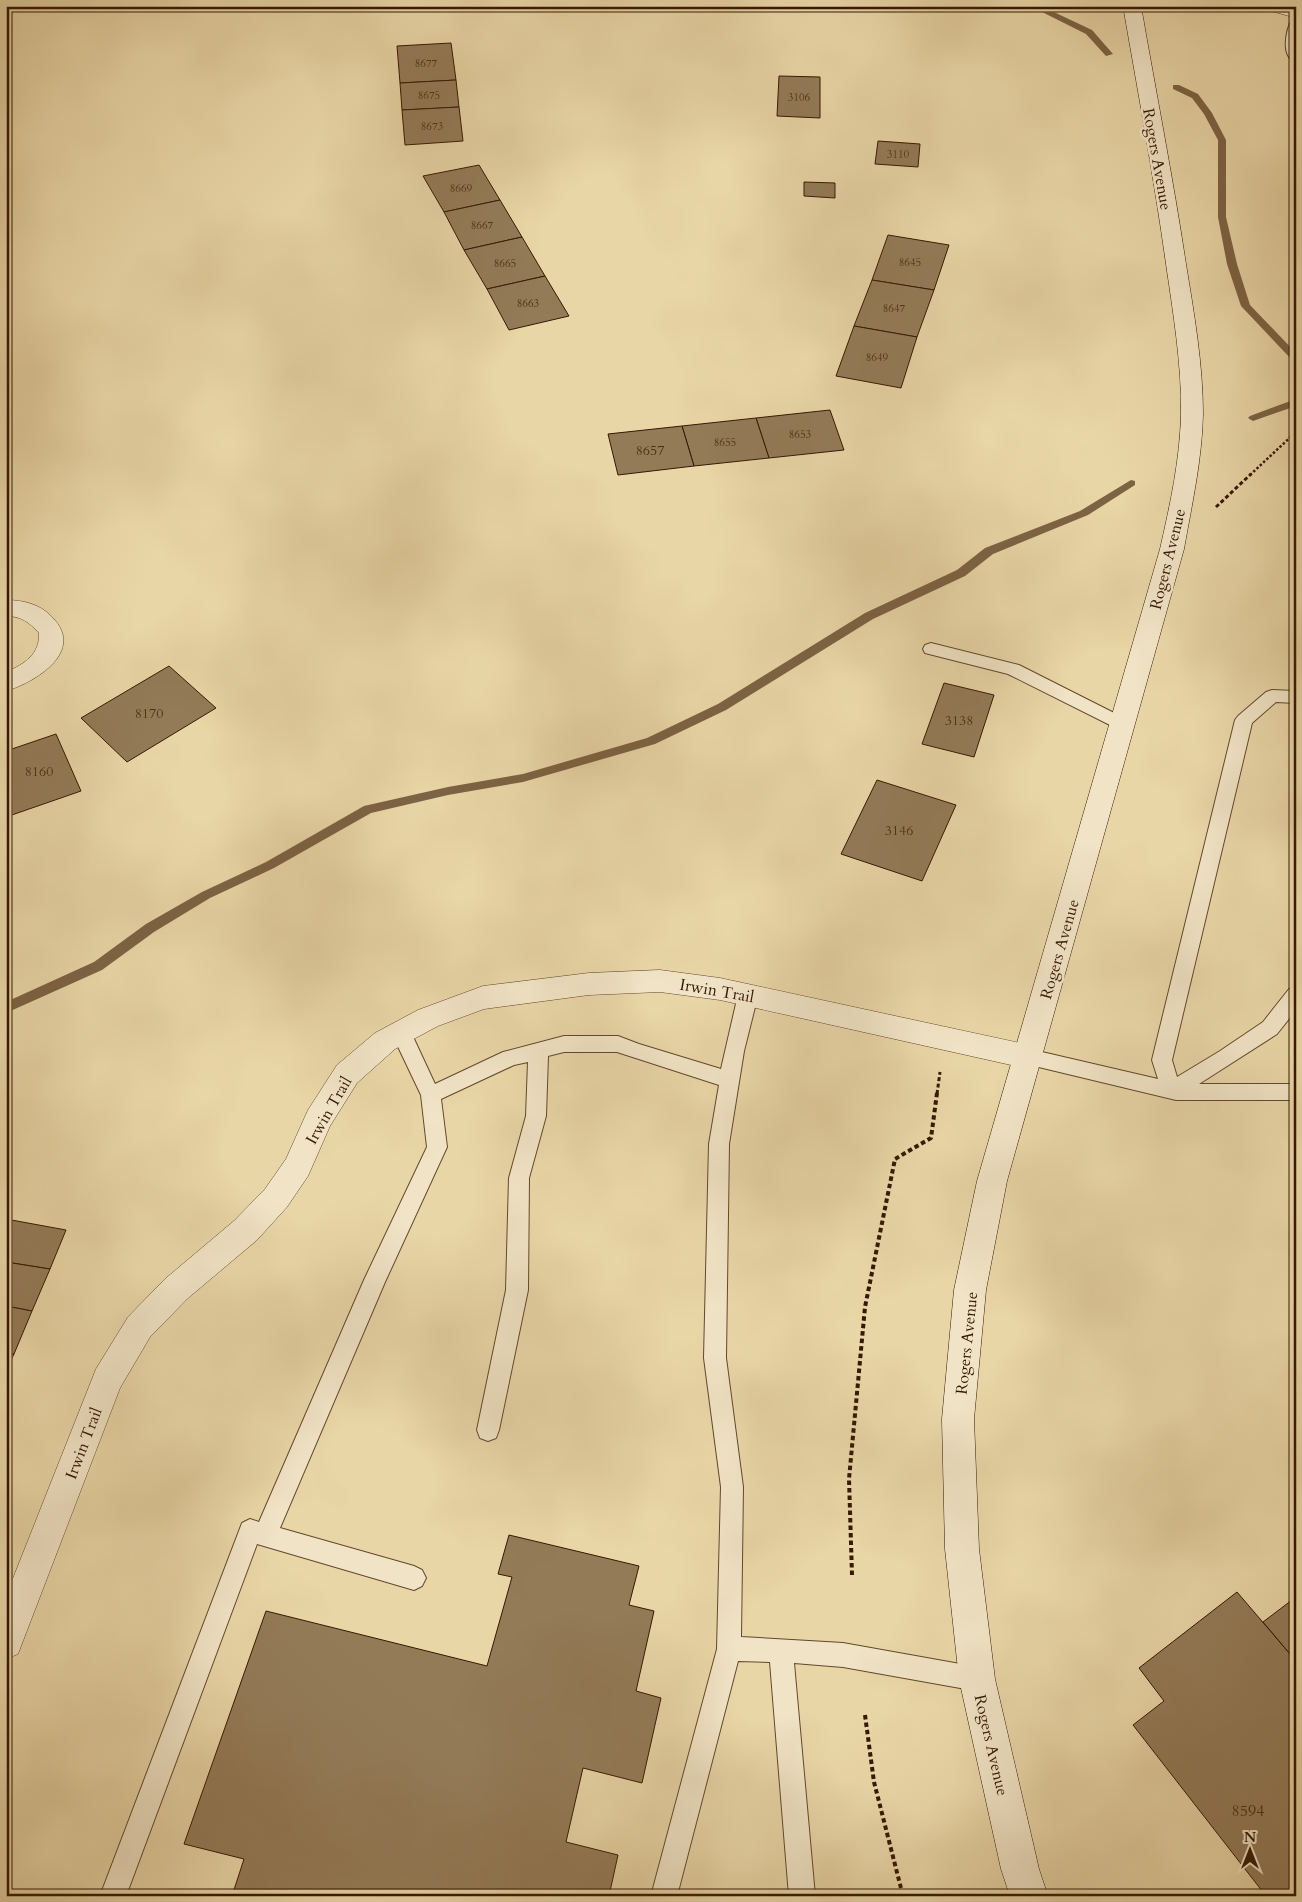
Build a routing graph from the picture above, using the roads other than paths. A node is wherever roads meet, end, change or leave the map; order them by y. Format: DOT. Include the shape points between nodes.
graph roads {
  1 [pos="1132,6"];
  2 [pos="1274,6"];
  3 [pos="1296,13"];
  4 [pos="1296,22"];
  5 [pos="1296,58"];
  6 [pos="6,608"];
  7 [pos="931,649"];
  8 [pos="6,682"];
  9 [pos="1296,697"];
  10 [pos="1122,724"];
  11 [pos="1296,995"];
  12 [pos="748,996"];
  13 [pos="401,1032"];
  14 [pos="538,1051"];
  15 [pos="1029,1057"];
  16 [pos="729,1080"];
  17 [pos="1171,1090"];
  18 [pos="1296,1092"];
  19 [pos="431,1096"];
  20 [pos="488,1430"];
  21 [pos="265,1535"];
  22 [pos="414,1578"];
  23 [pos="6,1642"];
  24 [pos="729,1649"];
  25 [pos="781,1650"];
  26 [pos="977,1679"];
  27 [pos="113,1896"];
  28 [pos="664,1896"];
  29 [pos="802,1896"];
  30 [pos="1029,1896"];
  1 -- 10 [label="main road, Rogers Avenue" via="1186,328 1192,413 1185,484 1172,549"];
  2 -- 3 [label="main road"];
  4 -- 5 [label="lane" via="1290,41"];
  6 -- 8 [label="main road" via="16,608 40,617 51,630 51,647 40,663 23,676"];
  7 -- 10 [label="lane" via="1013,669"];
  9 -- 17 [label="lane" via="1272,696 1244,720 1162,1060"];
  10 -- 15 [label="main road, Rogers Avenue"];
  11 -- 17 [label="lane" via="1270,1028"];
  12 -- 13 [label="main road, Irwin Trail" via="660,981 590,984 483,998 428,1018"];
  12 -- 15 [label="main road, Irwin Trail"];
  12 -- 16 [label="lane"];
  13 -- 19 [label="lane"];
  13 -- 23 [label="main road, Irwin Trail" via="385,1041 347,1074 318,1119 296,1167 276,1198 246,1230 176,1289 139,1327 107,1380"];
  14 -- 16 [label="lane" via="564,1044 618,1044"];
  14 -- 19 [label="lane" via="510,1058"];
  14 -- 20 [label="lane" via="536,1116 519,1178 517,1290"];
  15 -- 17 [label="lane"];
  15 -- 26 [label="main road, Rogers Avenue" via="992,1181 970,1290 958,1419 962,1548"];
  16 -- 24 [label="lane" via="719,1144 715,1358 732,1488"];
  17 -- 18 [label="lane"];
  19 -- 21 [label="lane" via="437,1147 374,1280"];
  21 -- 22 [label="lane"];
  21 -- 27 [label="lane" via="250,1532"];
  24 -- 25 [label="lane"];
  24 -- 28 [label="lane"];
  25 -- 26 [label="lane" via="843,1655"];
  25 -- 29 [label="lane"];
  26 -- 30 [label="main road, Rogers Avenue"];
}
